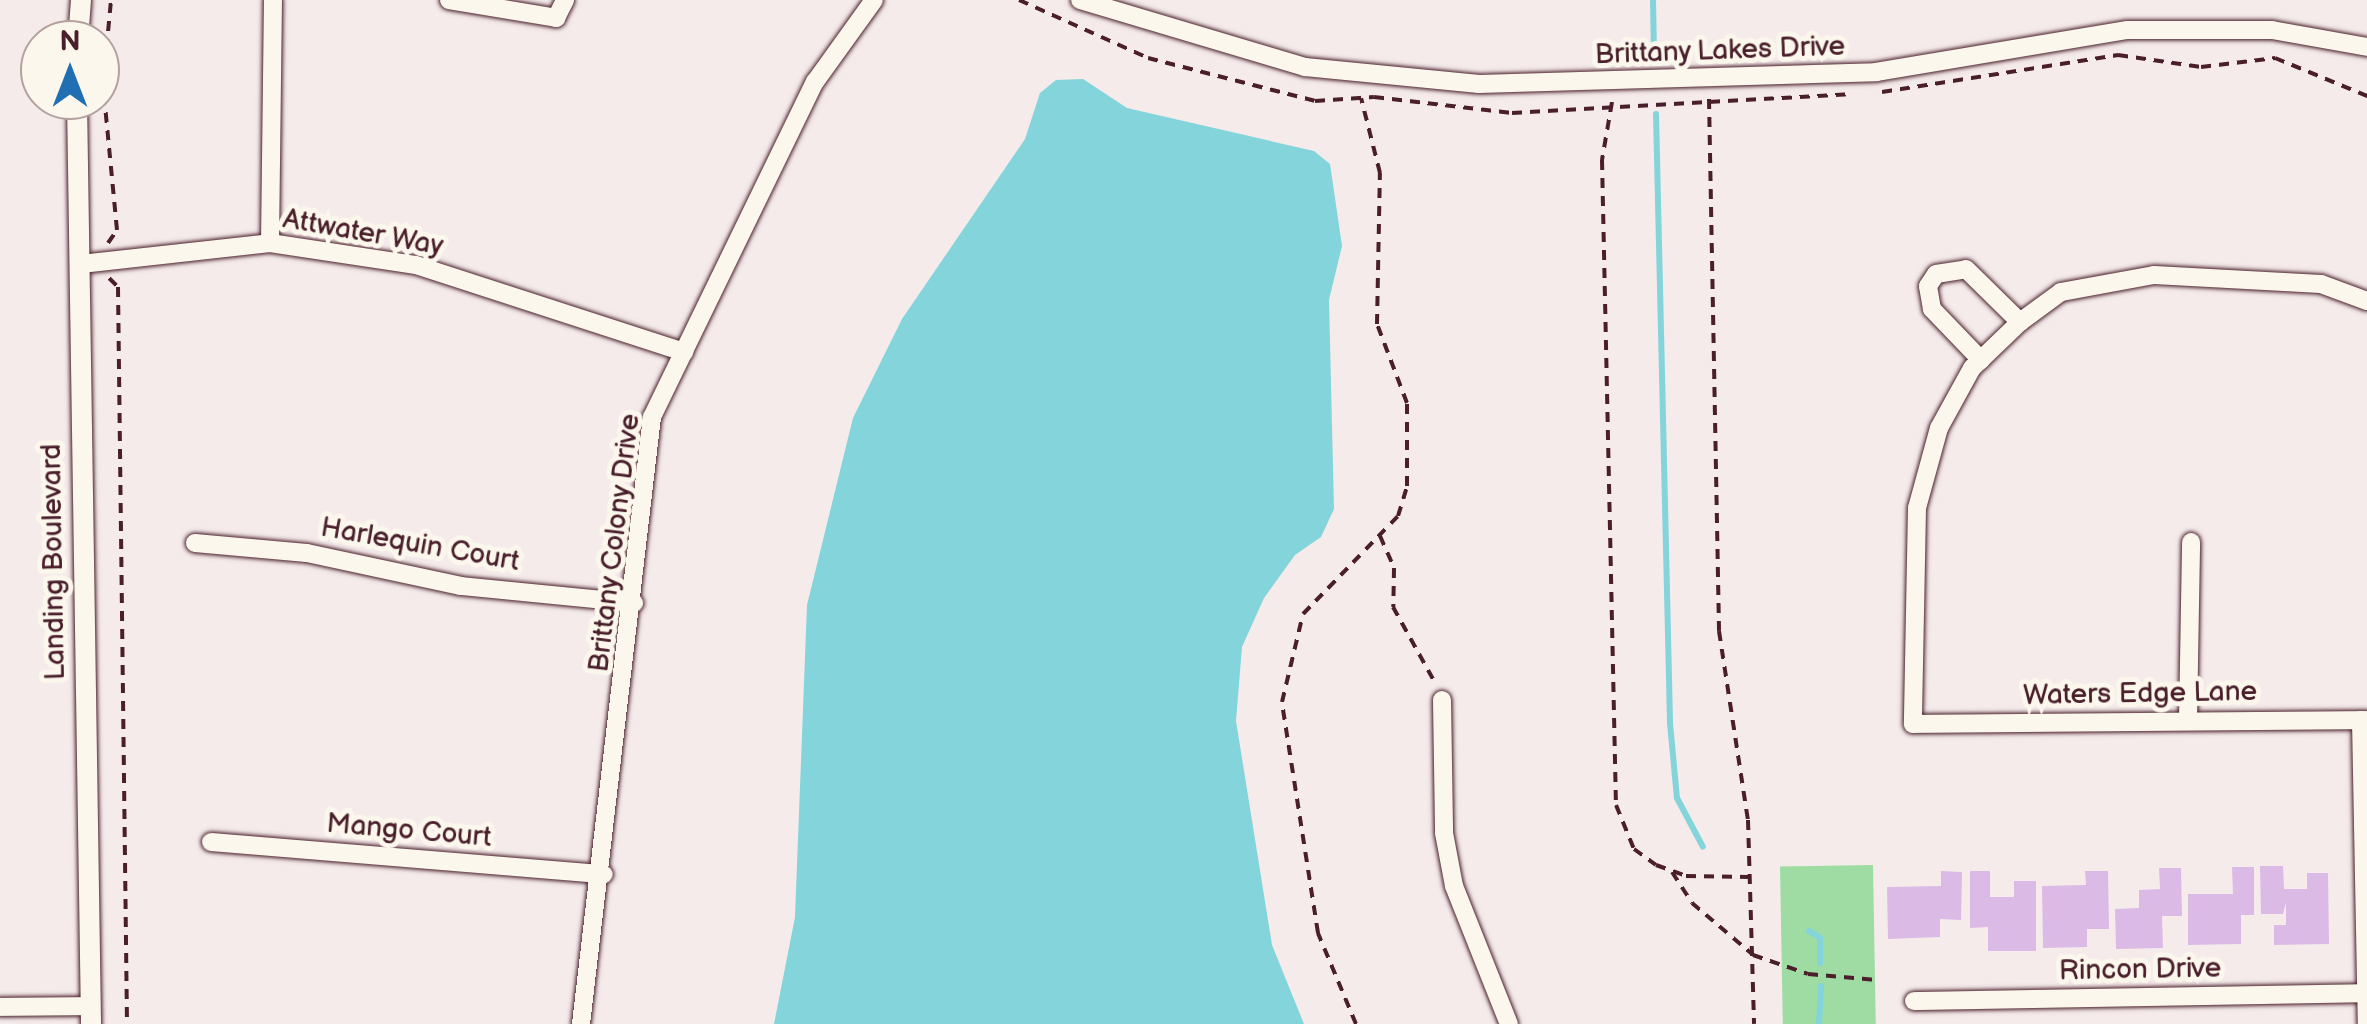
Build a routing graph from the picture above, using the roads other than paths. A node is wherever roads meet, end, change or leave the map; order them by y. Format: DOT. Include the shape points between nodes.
graph roads {
  1 [pos="273,0"];
  2 [pos="449,0"];
  3 [pos="565,0"];
  4 [pos="874,0"];
  5 [pos="1080,0"];
  6 [pos="2367,47"];
  7 [pos="77,120"];
  8 [pos="270,243"];
  9 [pos="81,264"];
  10 [pos="2367,302"];
  11 [pos="2020,322"];
  12 [pos="684,352"];
  13 [pos="1981,360"];
  14 [pos="195,542"];
  15 [pos="2191,542"];
  16 [pos="634,602"];
  17 [pos="1442,700"];
  18 [pos="2188,720"];
  19 [pos="2364,720"];
  20 [pos="211,842"];
  21 [pos="604,874"];
  22 [pos="2367,994"];
  23 [pos="1914,1001"];
  24 [pos="0,1007"];
  25 [pos="90,1015"];
  26 [pos="582,1024"];
  27 [pos="1509,1024"];
  28 [pos="2367,1024"];
  1 -- 8 [label="street"];
  2 -- 3 [label="street" via="556,18"];
  4 -- 12 [label="street, Brittany Colony Drive" via="815,82"];
  5 -- 6 [label="street, Brittany Lakes Drive" via="1267,56 1354,73 1478,84 1753,81 1876,72 2128,30 2272,30"];
  7 -- 9 [label="street, Landing Boulevard"];
  8 -- 9 [label="street, Attwater Way"];
  8 -- 12 [label="street, Attwater Way" via="416,265"];
  9 -- 25 [label="street, Landing Boulevard"];
  10 -- 11 [label="street" via="2320,284 2154,275 2061,292"];
  11 -- 13 [label="street"];
  11 -- 13 [label="street" via="1966,269 1936,274 1928,286 1932,309"];
  12 -- 16 [label="street, Brittany Colony Drive" via="652,417"];
  13 -- 18 [label="street, Waters Edge Lane" via="1939,428 1916,508 1913,724"];
  14 -- 16 [label="street, Harlequin Court" via="307,552 462,586"];
  15 -- 18 [label="street"];
  16 -- 21 [label="street, Brittany Colony Drive"];
  17 -- 27 [label="street" via="1444,833 1454,886"];
  18 -- 19 [label="street, Waters Edge Lane"];
  19 -- 22 [label="street"];
  20 -- 21 [label="street, Mango Court"];
  21 -- 26 [label="street, Brittany Colony Drive"];
  22 -- 23 [label="street, Rincon Drive"];
  22 -- 28 [label="street"];
  24 -- 25 [label="street"];
}
